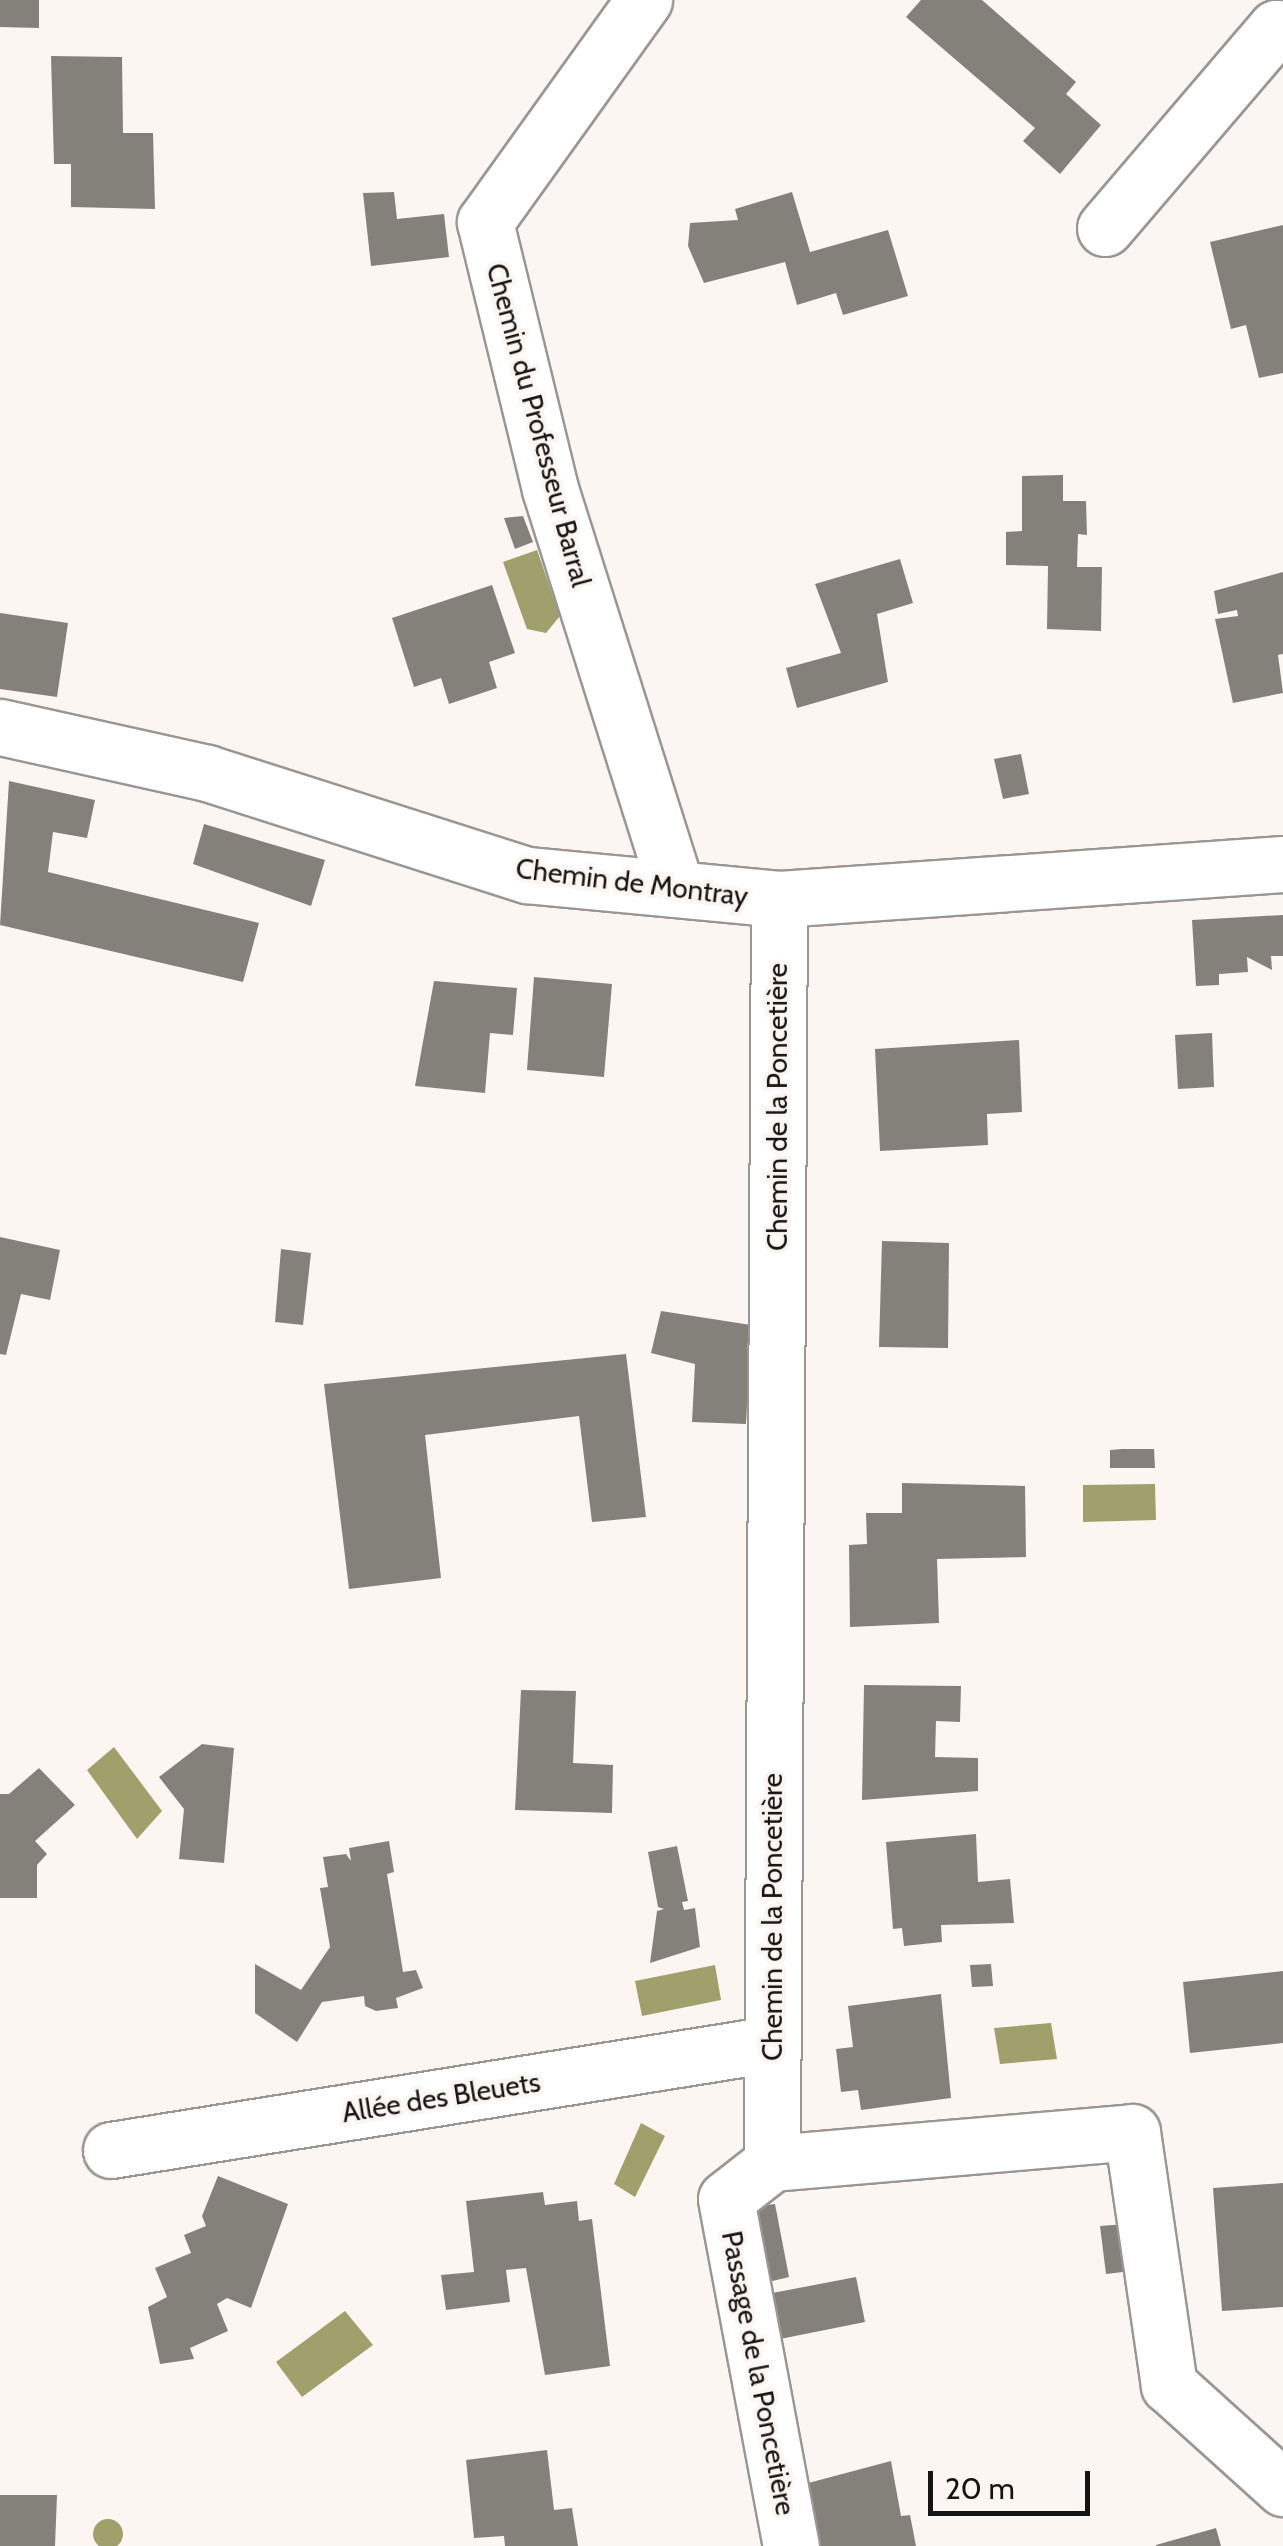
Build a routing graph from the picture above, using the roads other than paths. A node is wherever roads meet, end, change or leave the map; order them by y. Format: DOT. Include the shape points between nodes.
graph roads {
  1 [pos="644,0"];
  2 [pos="1283,34"];
  3 [pos="1105,228"];
  4 [pos="0,727"];
  5 [pos="1283,864"];
  6 [pos="676,888"];
  7 [pos="778,899"];
  8 [pos="771,2044"];
  9 [pos="112,2150"];
  10 [pos="772,2163"];
  11 [pos="1283,2488"];
  12 [pos="791,2546"];
  1 -- 6 [label="street, Chemin du Professeur Barral" via="485,222 550,489"];
  2 -- 3 [label="street" via="1276,28"];
  4 -- 6 [label="street, Chemin de Montray" via="207,773 527,875"];
  5 -- 7 [label="street, Chemin de Montray"];
  6 -- 7 [label="street, Chemin de Montray"];
  7 -- 8 [label="street, Chemin de la Poncetière"];
  8 -- 9 [label="street, Allée des Bleuets"];
  8 -- 10 [label="street, Chemin de la Poncetière"];
  10 -- 11 [label="street" via="1132,2132 1169,2385"];
  10 -- 12 [label="street, Passage de la Poncetière" via="726,2199"];
}
